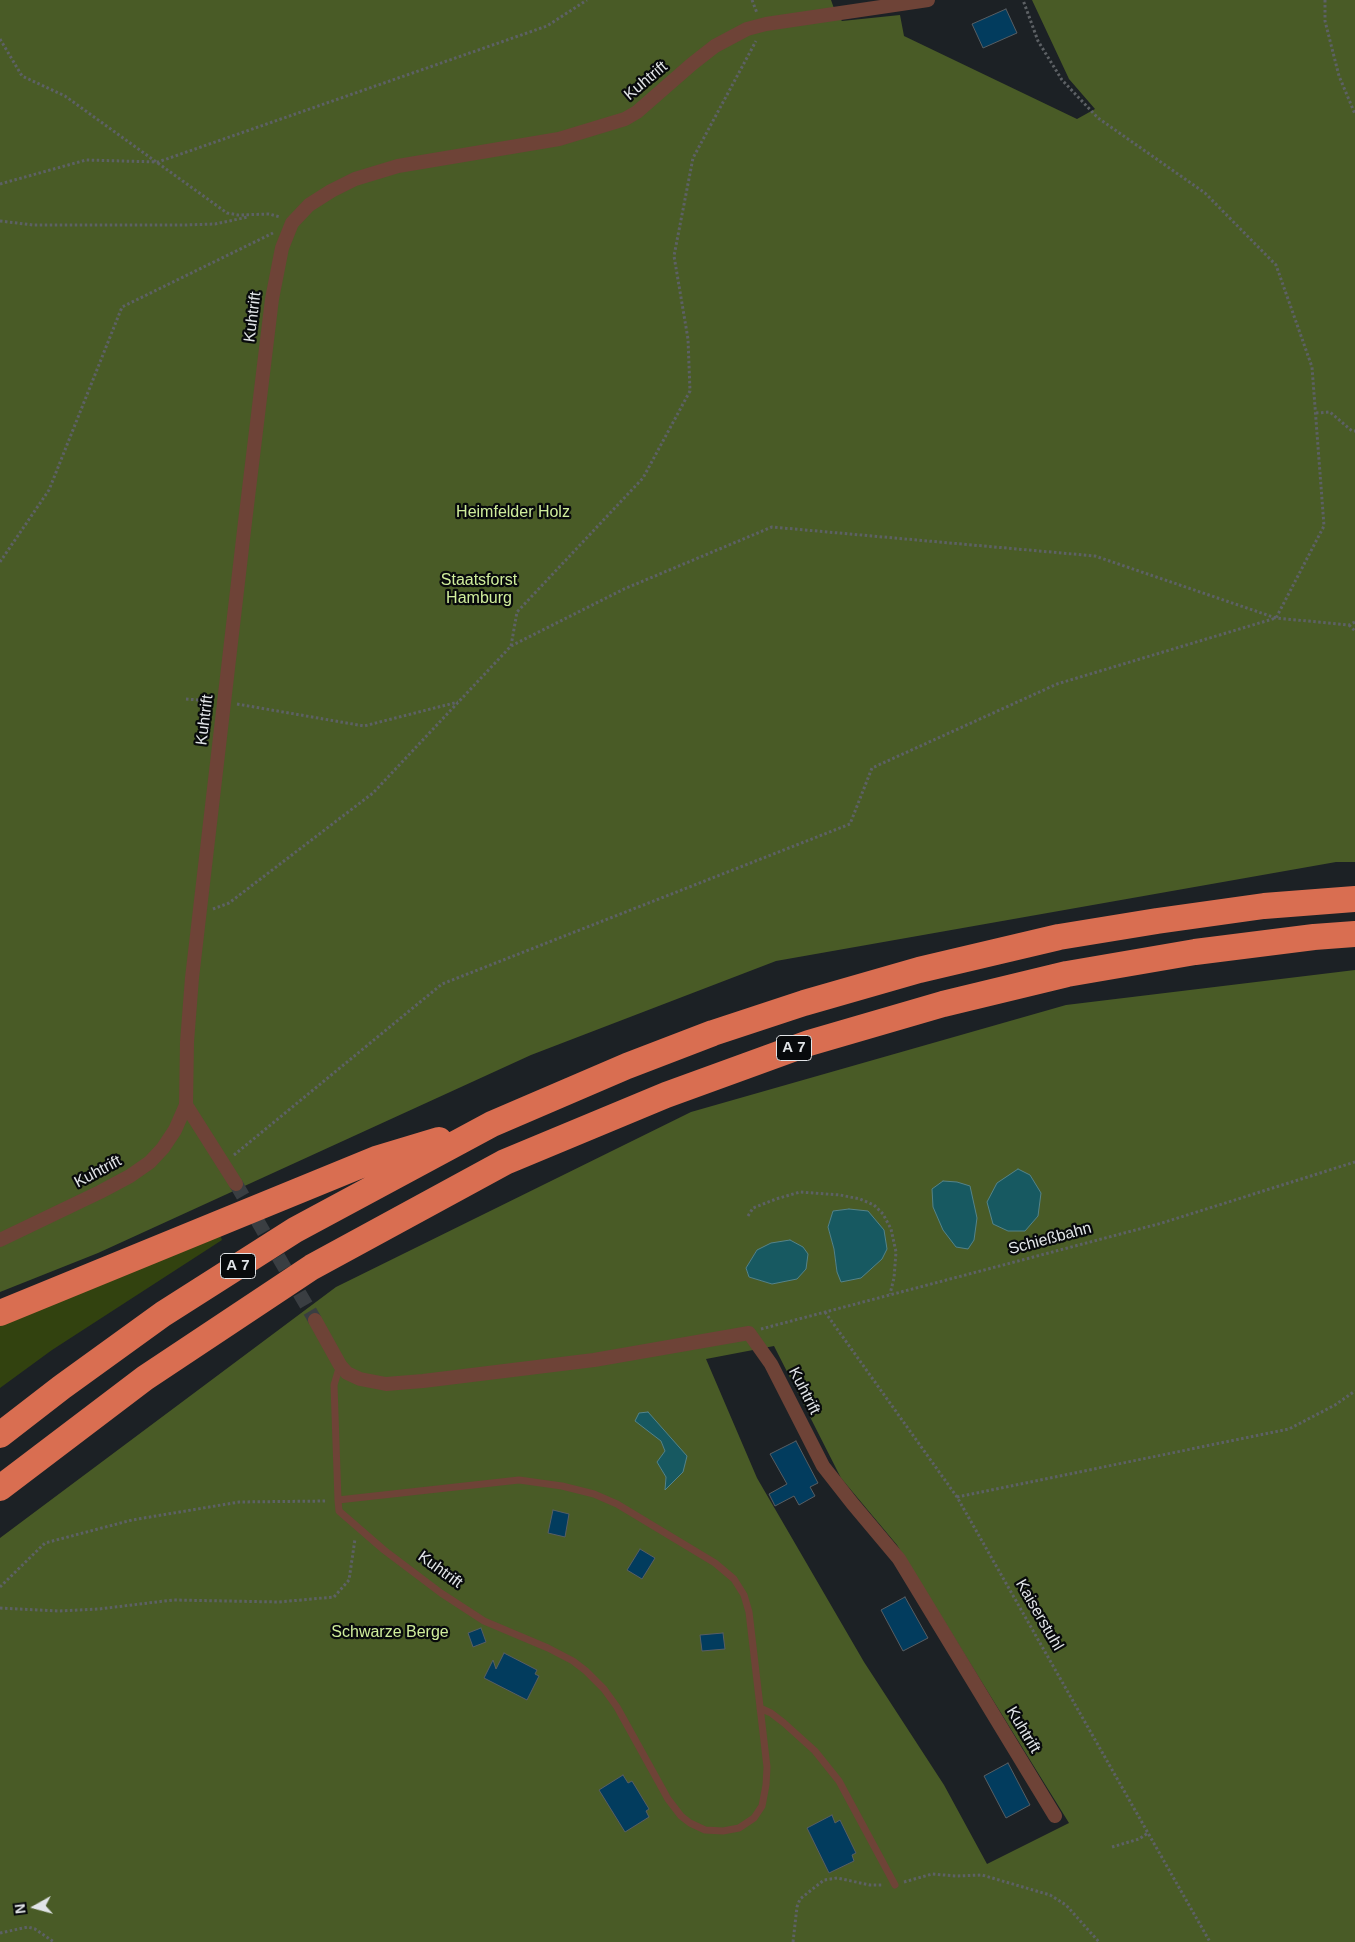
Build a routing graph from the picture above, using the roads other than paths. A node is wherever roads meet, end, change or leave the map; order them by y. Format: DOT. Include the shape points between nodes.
graph roads {
  1 [pos="928,0"];
  2 [pos="1355,898"];
  3 [pos="1355,934"];
  4 [pos="186,1105"];
  5 [pos="492,1124"];
  6 [pos="236,1184"];
  7 [pos="0,1240"];
  8 [pos="0,1313"];
  9 [pos="315,1320"];
  10 [pos="340,1365"];
  11 [pos="0,1434"];
  12 [pos="0,1488"];
  13 [pos="338,1500"];
  14 [pos="760,1708"];
  15 [pos="1055,1816"];
  16 [pos="895,1885"];
  1 -- 4 [label="street, Kuhtrift" via="747,29 715,46 637,112 624,119 559,139 398,166 355,179 309,205 292,223 280,257 272,298 190,996"];
  2 -- 5 [label="highway, A 7" via="1264,906 1059,937 919,970 713,1033"];
  3 -- 12 [label="highway, A 7" via="1195,952 1067,974 943,1004 819,1040 666,1095 505,1162 312,1266 145,1378"];
  4 -- 6 [label="street"];
  4 -- 7 [label="street, Kuhtrift" via="175,1130 150,1162 100,1192"];
  5 -- 8 [label="highway" via="376,1159"];
  5 -- 11 [label="highway, A 7" via="262,1251 164,1314"];
  9 -- 10 [label="street"];
  10 -- 13 [label="lane, Kuhtrift" via="334,1385"];
  10 -- 15 [label="street, Kuhtrift" via="347,1373 360,1379 397,1384 594,1360 749,1333 771,1364 823,1466 899,1559"];
  13 -- 14 [label="lane, Kuhtrift" via="519,1480 562,1486 617,1504 715,1563 734,1579 749,1612"];
  13 -- 14 [label="lane, Kuhtrift" via="339,1511 441,1594 484,1621 548,1648 586,1671 617,1707 668,1799 690,1823 705,1830 739,1828 754,1818 762,1806 766,1767"];
  14 -- 16 [label="lane" via="784,1723 815,1751 839,1782"];
}
